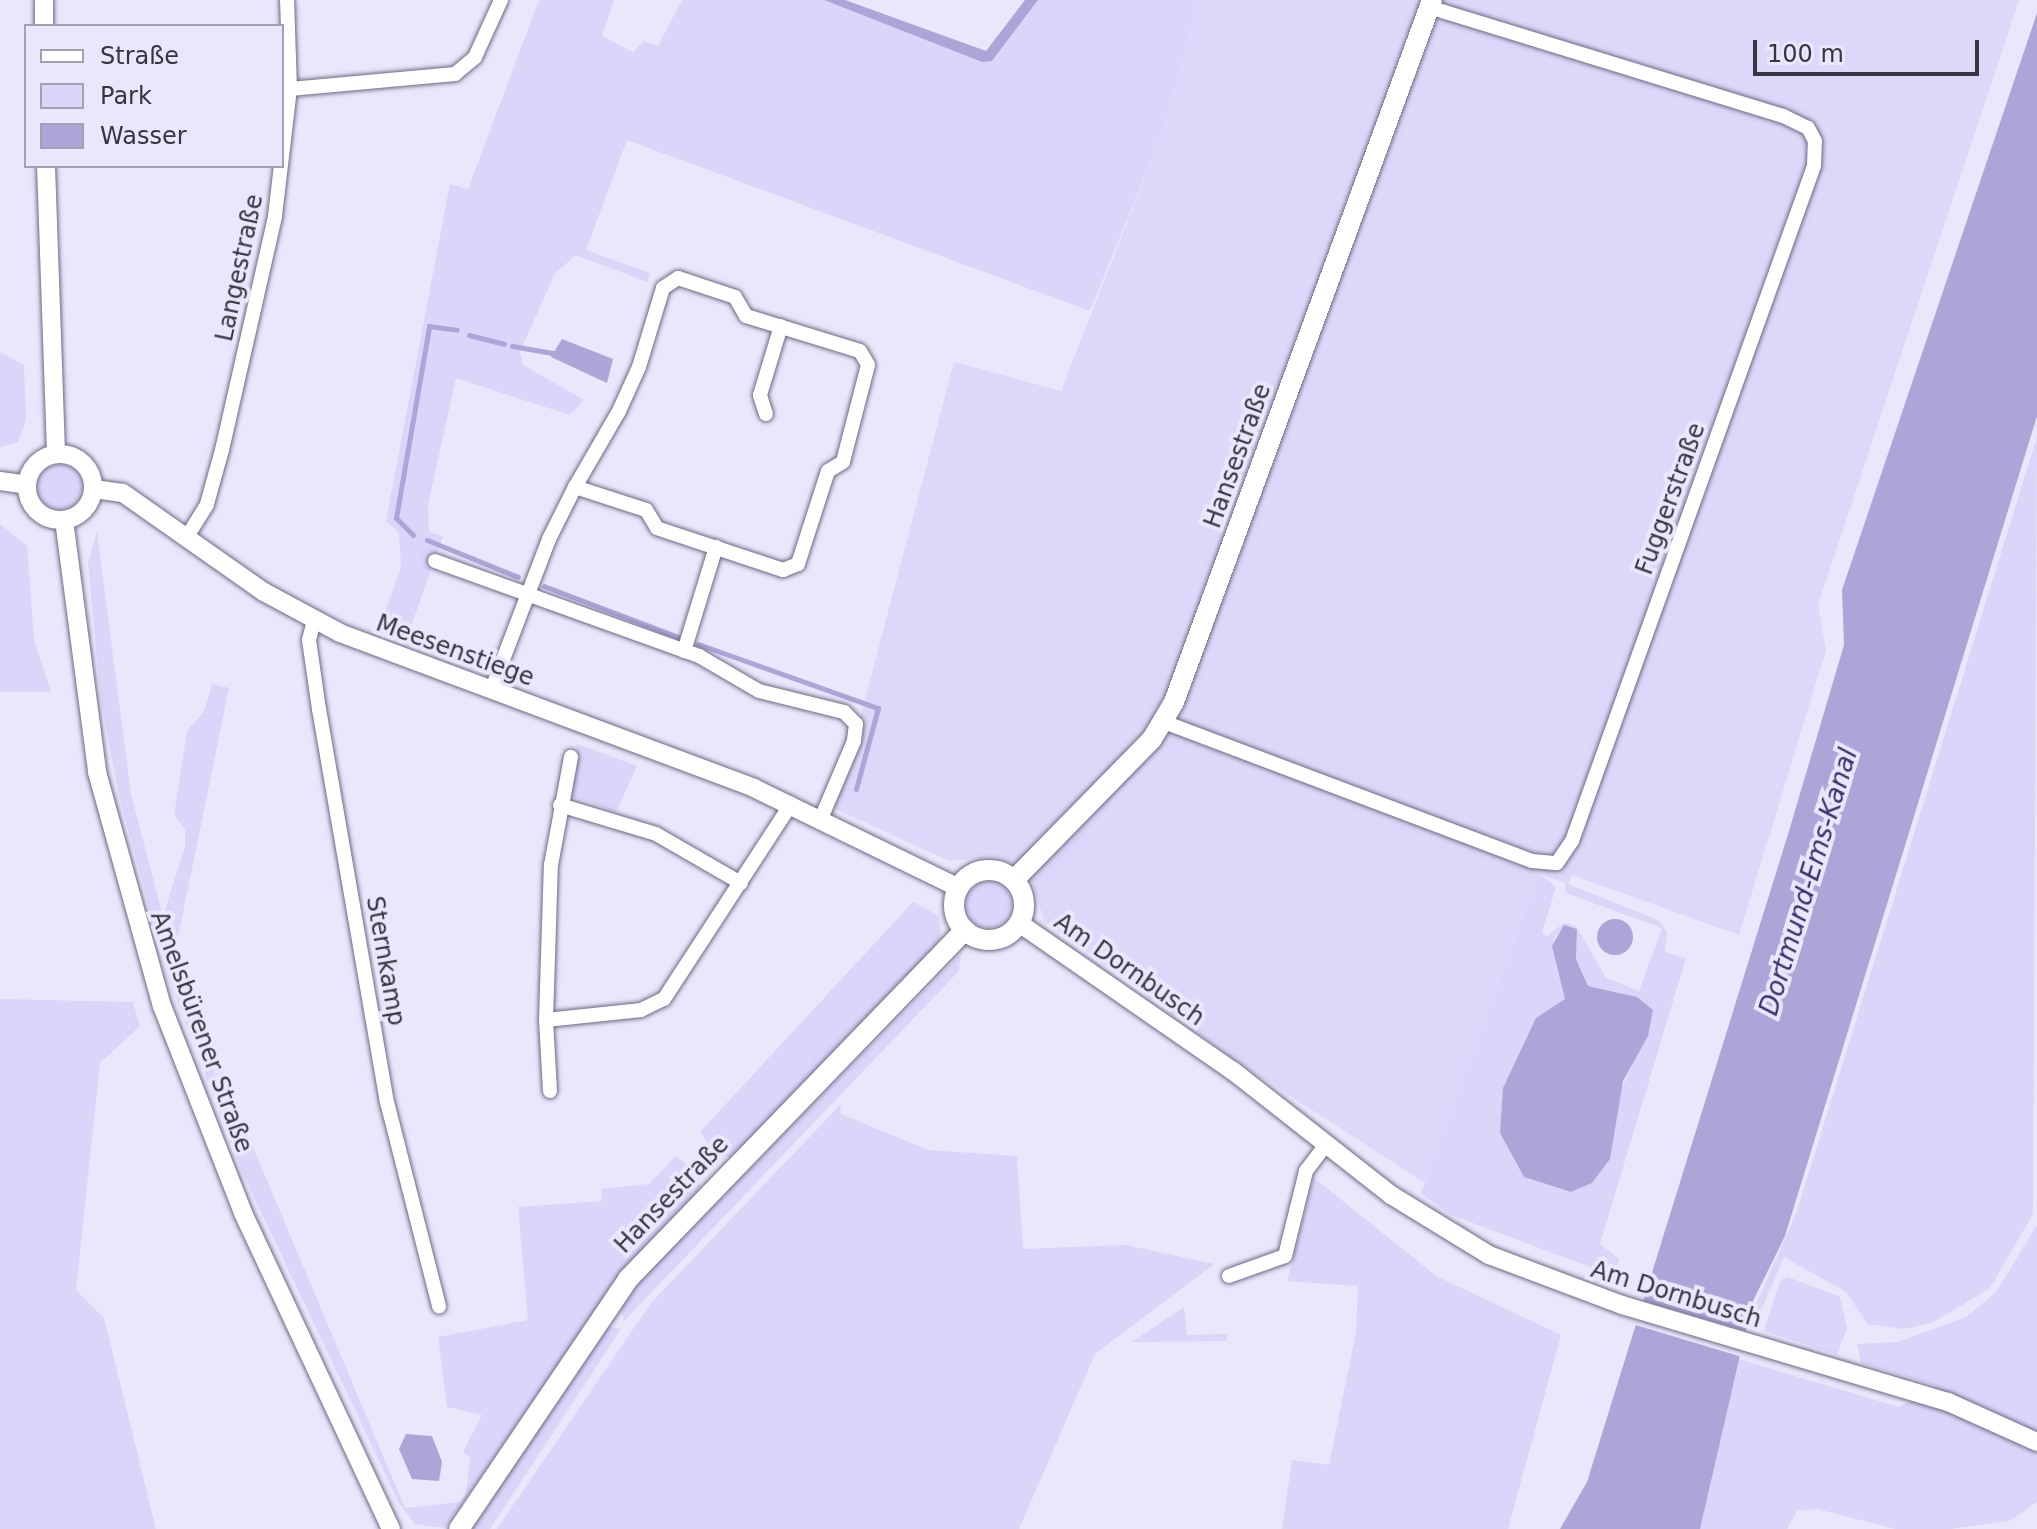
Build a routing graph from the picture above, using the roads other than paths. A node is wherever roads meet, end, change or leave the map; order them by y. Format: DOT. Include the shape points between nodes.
graph roads {
  1 [pos="44,0"];
  2 [pos="287,0"];
  3 [pos="501,0"];
  4 [pos="1431,4"];
  5 [pos="44,24"];
  6 [pos="290,89"];
  7 [pos="284,128"];
  8 [pos="46,168"];
  9 [pos="278,168"];
  10 [pos="781,326"];
  11 [pos="766,414"];
  12 [pos="56,454"];
  13 [pos="0,481"];
  14 [pos="27,485"];
  15 [pos="575,487"];
  16 [pos="94,489"];
  17 [pos="64,520"];
  18 [pos="188,535"];
  19 [pos="716,547"];
  20 [pos="435,561"];
  21 [pos="525,595"];
  22 [pos="314,620"];
  23 [pos="684,651"];
  24 [pos="491,691"];
  25 [pos="1164,722"];
  26 [pos="571,757"];
  27 [pos="791,804"];
  28 [pos="560,805"];
  29 [pos="822,816"];
  30 [pos="1014,880"];
  31 [pos="741,883"];
  32 [pos="959,888"];
  33 [pos="1019,923"];
  34 [pos="965,930"];
  35 [pos="546,1020"];
  36 [pos="550,1091"];
  37 [pos="1326,1144"];
  38 [pos="1229,1276"];
  39 [pos="439,1306"];
  40 [pos="2037,1442"];
  41 [pos="391,1529"];
  42 [pos="459,1529"];
  1 -- 5 [label="street"];
  2 -- 6 [label="street, Langestraße"];
  3 -- 6 [label="street" via="475,57 455,74"];
  4 -- 25 [label="main road, Hansestraße"];
  4 -- 25 [label="street, Fuggerstraße" via="1783,116 1808,128 1815,141 1814,166 1572,841 1557,863 1532,861"];
  6 -- 7 [label="street, Langestraße"];
  8 -- 12 [label="street"];
  9 -- 18 [label="street, Langestraße" via="256,309 207,504"];
  10 -- 11 [label="street" via="760,395"];
  10 -- 15 [label="street" via="746,316 735,297 678,278 663,288 639,367"];
  10 -- 19 [label="street" via="860,351 868,365 857,421 843,462 828,471 798,564 783,570"];
  12 -- 14 [label="street" via="35,465"];
  12 -- 16 [label="street" via="79,459"];
  13 -- 14 [label="street"];
  14 -- 17 [label="street" via="42,515"];
  15 -- 19 [label="street" via="646,510 657,528"];
  15 -- 21 [label="street"];
  16 -- 17 [label="street" via="84,511"];
  16 -- 18 [label="street, Meesenstiege" via="123,493"];
  17 -- 41 [label="street, Amelsbürener Straße" via="97,772 162,1006 243,1213"];
  18 -- 22 [label="street, Meesenstiege"];
  19 -- 23 [label="street"];
  20 -- 21 [label="street"];
  21 -- 23 [label="street"];
  21 -- 24 [label="street"];
  22 -- 24 [label="street, Meesenstiege"];
  22 -- 39 [label="street, Sternkamp" via="309,640 317,695 387,1102"];
  23 -- 29 [label="street" via="759,691 827,705 856,724"];
  24 -- 27 [label="street, Meesenstiege"];
  25 -- 30 [label="main road, Hansestraße"];
  26 -- 28 [label="street"];
  27 -- 29 [label="street, Meesenstiege"];
  27 -- 31 [label="street"];
  28 -- 31 [label="street" via="656,834"];
  28 -- 35 [label="street"];
  29 -- 32 [label="street, Meesenstiege"];
  30 -- 32 [label="main road" via="986,870"];
  30 -- 33 [label="main road" via="1024,905"];
  31 -- 35 [label="street" via="654,1007"];
  32 -- 34 [label="main road" via="955,913"];
  33 -- 34 [label="main road" via="989,941"];
  33 -- 37 [label="street, Am Dornbusch"];
  34 -- 42 [label="main road, Hansestraße" via="628,1279"];
  35 -- 36 [label="street"];
  37 -- 38 [label="street" via="1306,1171 1285,1256"];
  37 -- 40 [label="street, Am Dornbusch" via="1489,1255 1622,1305 1948,1402"];
}
